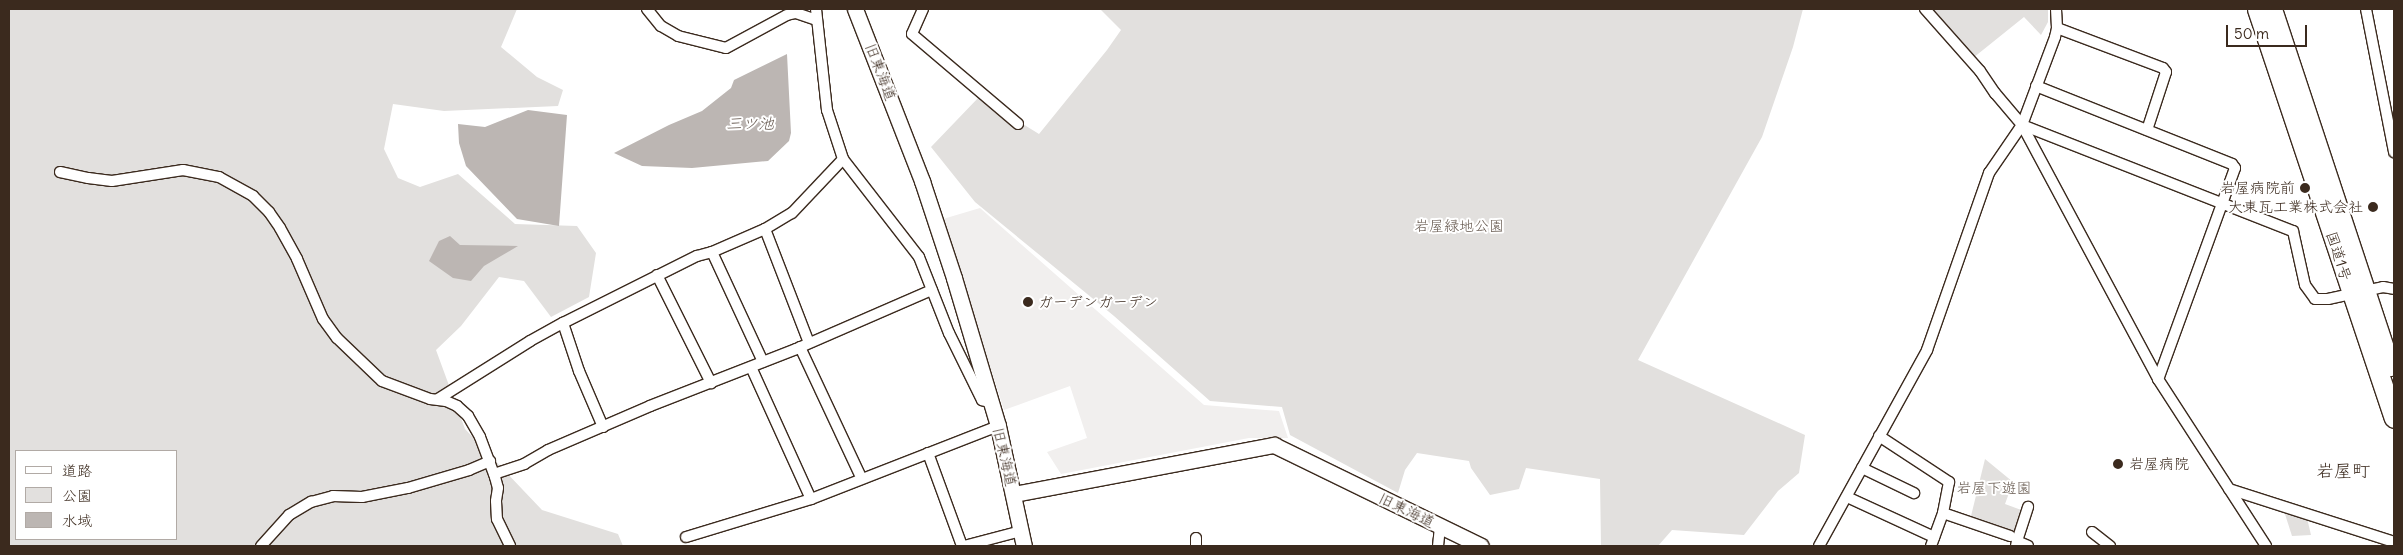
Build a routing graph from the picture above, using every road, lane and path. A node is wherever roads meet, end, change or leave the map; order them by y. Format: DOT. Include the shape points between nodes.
graph roads {
  1 [pos="647,9"];
  2 [pos="816,9"];
  3 [pos="855,9"];
  4 [pos="923,9"];
  5 [pos="1925,9"];
  6 [pos="2056,9"];
  7 [pos="2257,9"];
  8 [pos="2272,9"];
  9 [pos="2366,9"];
  10 [pos="816,20"];
  11 [pos="2057,28"];
  12 [pos="2036,86"];
  13 [pos="1018,124"];
  14 [pos="2022,125"];
  15 [pos="2147,130"];
  16 [pos="2394,152"];
  17 [pos="843,159"];
  18 [pos="60,172"];
  19 [pos="2222,202"];
  20 [pos="765,229"];
  21 [pos="712,252"];
  22 [pos="657,275"];
  23 [pos="2394,289"];
  24 [pos="932,290"];
  25 [pos="2358,292"];
  26 [pos="563,323"];
  27 [pos="804,345"];
  28 [pos="763,362"];
  29 [pos="751,367"];
  30 [pos="2158,379"];
  31 [pos="2394,379"];
  32 [pos="711,383"];
  33 [pos="438,399"];
  34 [pos="992,403"];
  35 [pos="2394,418"];
  36 [pos="998,426"];
  37 [pos="603,427"];
  38 [pos="1879,436"];
  39 [pos="928,452"];
  40 [pos="490,461"];
  41 [pos="1862,468"];
  42 [pos="494,474"];
  43 [pos="861,477"];
  44 [pos="2229,489"];
  45 [pos="1914,493"];
  46 [pos="1014,494"];
  47 [pos="1847,497"];
  48 [pos="811,499"];
  49 [pos="2028,507"];
  50 [pos="1943,513"];
  51 [pos="1440,526"];
  52 [pos="2092,532"];
  53 [pos="686,537"];
  54 [pos="1023,539"];
  55 [pos="2014,541"];
  56 [pos="1932,542"];
  57 [pos="2394,542"];
  58 [pos="261,546"];
  59 [pos="510,546"];
  60 [pos="963,546"];
  61 [pos="1438,546"];
  62 [pos="1481,546"];
  63 [pos="1819,546"];
  64 [pos="2028,546"];
  65 [pos="2110,546"];
  66 [pos="2266,546"];
  1 -- 10 [label="street" via="661,26 678,36 726,48 787,15 796,13"];
  2 -- 10 [label="street"];
  3 -- 34 [label="street, 旧東海道" via="922,181"];
  4 -- 13 [label="street" via="912,34"];
  5 -- 14 [label="street" via="1980,70"];
  6 -- 11 [label="street"];
  7 -- 25 [label="highway, 国道1号"];
  8 -- 25 [label="highway, 国道1号"];
  9 -- 16 [label="street"];
  10 -- 17 [label="street" via="827,110"];
  11 -- 12 [label="street"];
  11 -- 15 [label="street" via="2163,68 2166,72"];
  12 -- 14 [label="street"];
  12 -- 15 [label="street"];
  14 -- 19 [label="street"];
  14 -- 30 [label="street"];
  14 -- 38 [label="street" via="1989,174 1927,350"];
  15 -- 19 [label="street" via="2232,164 2235,168"];
  17 -- 20 [label="street" via="792,213"];
  17 -- 24 [label="street" via="919,257"];
  18 -- 33 [label="street" via="112,181 183,170 219,178 252,196 280,228 323,319 337,338 382,381"];
  19 -- 25 [label="street" via="2293,231 2305,285 2316,299"];
  19 -- 30 [label="street"];
  20 -- 21 [label="street"];
  20 -- 27 [label="street"];
  21 -- 22 [label="street"];
  21 -- 28 [label="street"];
  22 -- 26 [label="street"];
  22 -- 32 [label="street"];
  23 -- 25 [label="street" via="2383,287"];
  24 -- 27 [label="street"];
  24 -- 34 [label="street" via="982,400"];
  25 -- 31 [label="highway, 国道1号"];
  25 -- 35 [label="highway, 国道1号"];
  26 -- 33 [label="street"];
  26 -- 37 [label="street"];
  27 -- 28 [label="street"];
  27 -- 43 [label="street"];
  28 -- 29 [label="street"];
  29 -- 32 [label="street"];
  29 -- 48 [label="street"];
  30 -- 44 [label="street"];
  32 -- 37 [label="street"];
  33 -- 40 [label="street" via="457,406 468,416"];
  34 -- 36 [label="street, 旧東海道"];
  36 -- 39 [label="street"];
  36 -- 46 [label="street, 旧東海道"];
  37 -- 42 [label="street" via="524,464"];
  38 -- 41 [label="street"];
  38 -- 50 [label="street" via="1949,482"];
  39 -- 43 [label="street"];
  39 -- 60 [label="street"];
  40 -- 42 [label="street"];
  40 -- 58 [label="street" via="408,488 362,498 333,496 311,502 289,515"];
  41 -- 45 [label="street"];
  41 -- 47 [label="street"];
  42 -- 59 [label="street" via="498,488 497,519"];
  43 -- 48 [label="street"];
  44 -- 57 [label="street"];
  44 -- 66 [label="street"];
  46 -- 51 [label="street, 旧東海道" via="1274,445"];
  46 -- 54 [label="street"];
  47 -- 56 [label="street"];
  47 -- 63 [label="street"];
  48 -- 53 [label="street"];
  49 -- 55 [label="street"];
  50 -- 55 [label="street"];
  50 -- 56 [label="street"];
  51 -- 61 [label="street"];
  51 -- 62 [label="street, 旧東海道"];
  52 -- 65 [label="street"];
  54 -- 60 [label="street"];
  55 -- 64 [label="street"];
}
